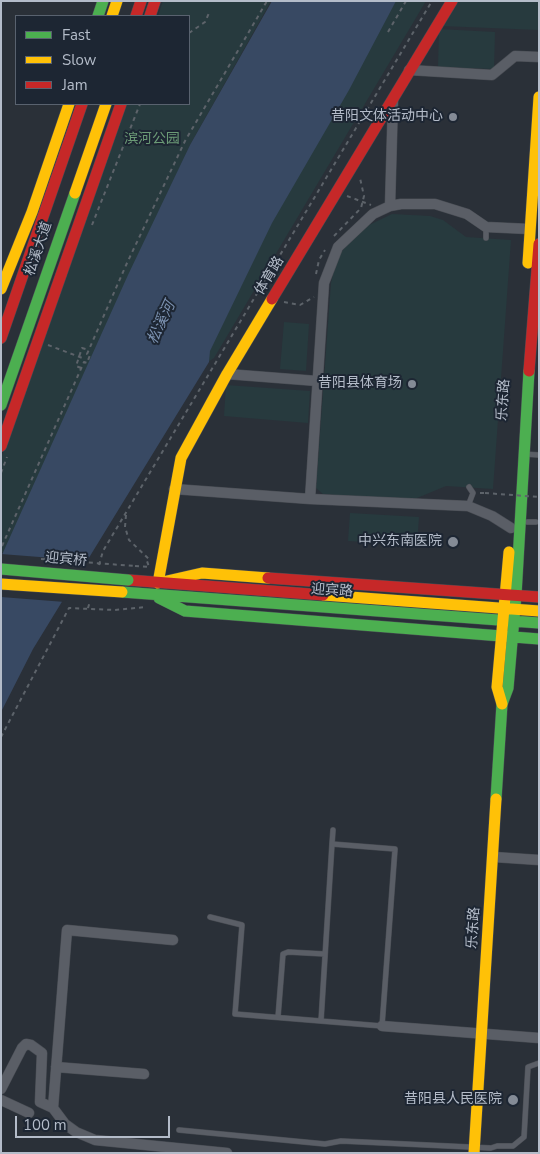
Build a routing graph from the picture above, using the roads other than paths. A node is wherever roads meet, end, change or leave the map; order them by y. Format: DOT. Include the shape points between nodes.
graph roads {
  1 [pos="103,1"];
  2 [pos="117,1"];
  3 [pos="141,1"];
  4 [pos="155,1"];
  5 [pos="452,1"];
  6 [pos="98,15"];
  7 [pos="112,15"];
  8 [pos="136,15"];
  9 [pos="150,15"];
  10 [pos="539,57"];
  11 [pos="409,70"];
  12 [pos="539,97"];
  13 [pos="393,100"];
  14 [pos="69,105"];
  15 [pos="82,105"];
  16 [pos="106,105"];
  17 [pos="121,105"];
  18 [pos="387,208"];
  19 [pos="486,227"];
  20 [pos="529,230"];
  21 [pos="486,238"];
  22 [pos="538,250"];
  23 [pos="1,289"];
  24 [pos="1,338"];
  25 [pos="227,374"];
  26 [pos="317,381"];
  27 [pos="1,405"];
  28 [pos="1,446"];
  29 [pos="523,454"];
  30 [pos="539,455"];
  31 [pos="469,487"];
  32 [pos="174,489"];
  33 [pos="310,499"];
  34 [pos="468,506"];
  35 [pos="527,522"];
  36 [pos="536,522"];
  37 [pos="511,528"];
  38 [pos="1,569"];
  39 [pos="128,580"];
  40 [pos="336,582"];
  41 [pos="158,583"];
  42 [pos="1,584"];
  43 [pos="122,592"];
  44 [pos="151,595"];
  45 [pos="511,595"];
  46 [pos="539,597"];
  47 [pos="336,601"];
  48 [pos="509,608"];
  49 [pos="539,610"];
  50 [pos="508,621"];
  51 [pos="334,623"];
  52 [pos="539,623"];
  53 [pos="505,636"];
  54 [pos="539,639"];
  55 [pos="333,830"];
  56 [pos="332,844"];
  57 [pos="494,857"];
  58 [pos="539,860"];
  59 [pos="210,917"];
  60 [pos="173,940"];
  61 [pos="325,954"];
  62 [pos="278,1018"];
  63 [pos="321,1021"];
  64 [pos="382,1026"];
  65 [pos="482,1034"];
  66 [pos="539,1038"];
  67 [pos="539,1063"];
  68 [pos="56,1067"];
  69 [pos="144,1074"];
  70 [pos="1,1089"];
  71 [pos="1,1100"];
  72 [pos="53,1108"];
  73 [pos="30,1113"];
  74 [pos="180,1130"];
  75 [pos="137,1149"];
  76 [pos="474,1150"];
  77 [pos="494,1151"];
  78 [pos="226,1153"];
  1 -- 6 [label="main road"];
  2 -- 7 [label="main road"];
  3 -- 8 [label="main road"];
  4 -- 9 [label="main road"];
  5 -- 11 [label="main road, 体育路"];
  10 -- 11 [label="street" via="515,56 492,75"];
  11 -- 13 [label="main road, 体育路"];
  12 -- 20 [label="main road, 乐东路"];
  13 -- 18 [label="street"];
  13 -- 25 [label="main road, 体育路"];
  14 -- 23 [label="main road" via="32,212"];
  15 -- 24 [label="main road, 松溪大道"];
  16 -- 27 [label="main road, 松溪大道"];
  17 -- 28 [label="main road"];
  18 -- 19 [label="street" via="417,203 444,206 468,214"];
  18 -- 26 [label="street" via="373,214 338,247 324,283"];
  19 -- 20 [label="street"];
  19 -- 21 [label="lane"];
  20 -- 37 [label="main road, 乐东路"];
  22 -- 29 [label="main road, 乐东路"];
  25 -- 26 [label="street"];
  25 -- 32 [label="main road, 体育路" via="181,458"];
  26 -- 33 [label="street"];
  29 -- 30 [label="lane"];
  29 -- 45 [label="main road, 乐东路"];
  31 -- 34 [label="lane" via="473,493"];
  32 -- 33 [label="street"];
  32 -- 41 [label="main road, 体育路"];
  33 -- 34 [label="street"];
  34 -- 37 [label="street"];
  35 -- 36 [label="lane"];
  37 -- 45 [label="main road, 乐东路"];
  38 -- 39 [label="main road, 迎宾桥, bridge"];
  39 -- 41 [label="main road, 迎宾路"];
  40 -- 41 [label="main road" via="202,573"];
  40 -- 45 [label="main road"];
  40 -- 47 [label="main road"];
  41 -- 47 [label="main road, 迎宾路"];
  42 -- 43 [label="main road, 迎宾桥, bridge"];
  43 -- 44 [label="main road, 迎宾路"];
  44 -- 47 [label="main road, 迎宾路"];
  44 -- 51 [label="main road" via="185,611"];
  45 -- 46 [label="main road"];
  45 -- 48 [label="main road, 乐东路"];
  47 -- 48 [label="main road, 迎宾路"];
  47 -- 50 [label="main road, 迎宾路"];
  47 -- 51 [label="main road"];
  48 -- 49 [label="main road, 迎宾路"];
  48 -- 50 [label="main road, 乐东路"];
  50 -- 52 [label="main road, 迎宾路"];
  50 -- 53 [label="main road, 乐东路"];
  51 -- 53 [label="main road"];
  53 -- 54 [label="main road"];
  53 -- 57 [label="main road, 乐东路" via="497,687 502,704"];
  55 -- 56 [label="lane"];
  56 -- 61 [label="lane"];
  56 -- 64 [label="lane" via="395,849"];
  57 -- 58 [label="street"];
  57 -- 65 [label="main road, 乐东路"];
  59 -- 62 [label="lane" via="242,925 235,1014"];
  60 -- 68 [label="street" via="67,930"];
  61 -- 62 [label="lane" via="283,954"];
  61 -- 63 [label="lane"];
  62 -- 63 [label="lane"];
  63 -- 64 [label="lane"];
  64 -- 65 [label="street"];
  65 -- 66 [label="street"];
  65 -- 76 [label="main road, 乐东路"];
  67 -- 77 [label="lane" via="528,1067 524,1138 513,1146 497,1146"];
  68 -- 69 [label="street"];
  68 -- 72 [label="street"];
  70 -- 72 [label="street" via="22,1048 26,1044 31,1045 42,1053 40,1102"];
  71 -- 73 [label="street"];
  72 -- 75 [label="street" via="76,1132 95,1140"];
  74 -- 76 [label="lane" via="325,1144 341,1141"];
  75 -- 78 [label="street"];
  76 -- 77 [label="lane"];
}
